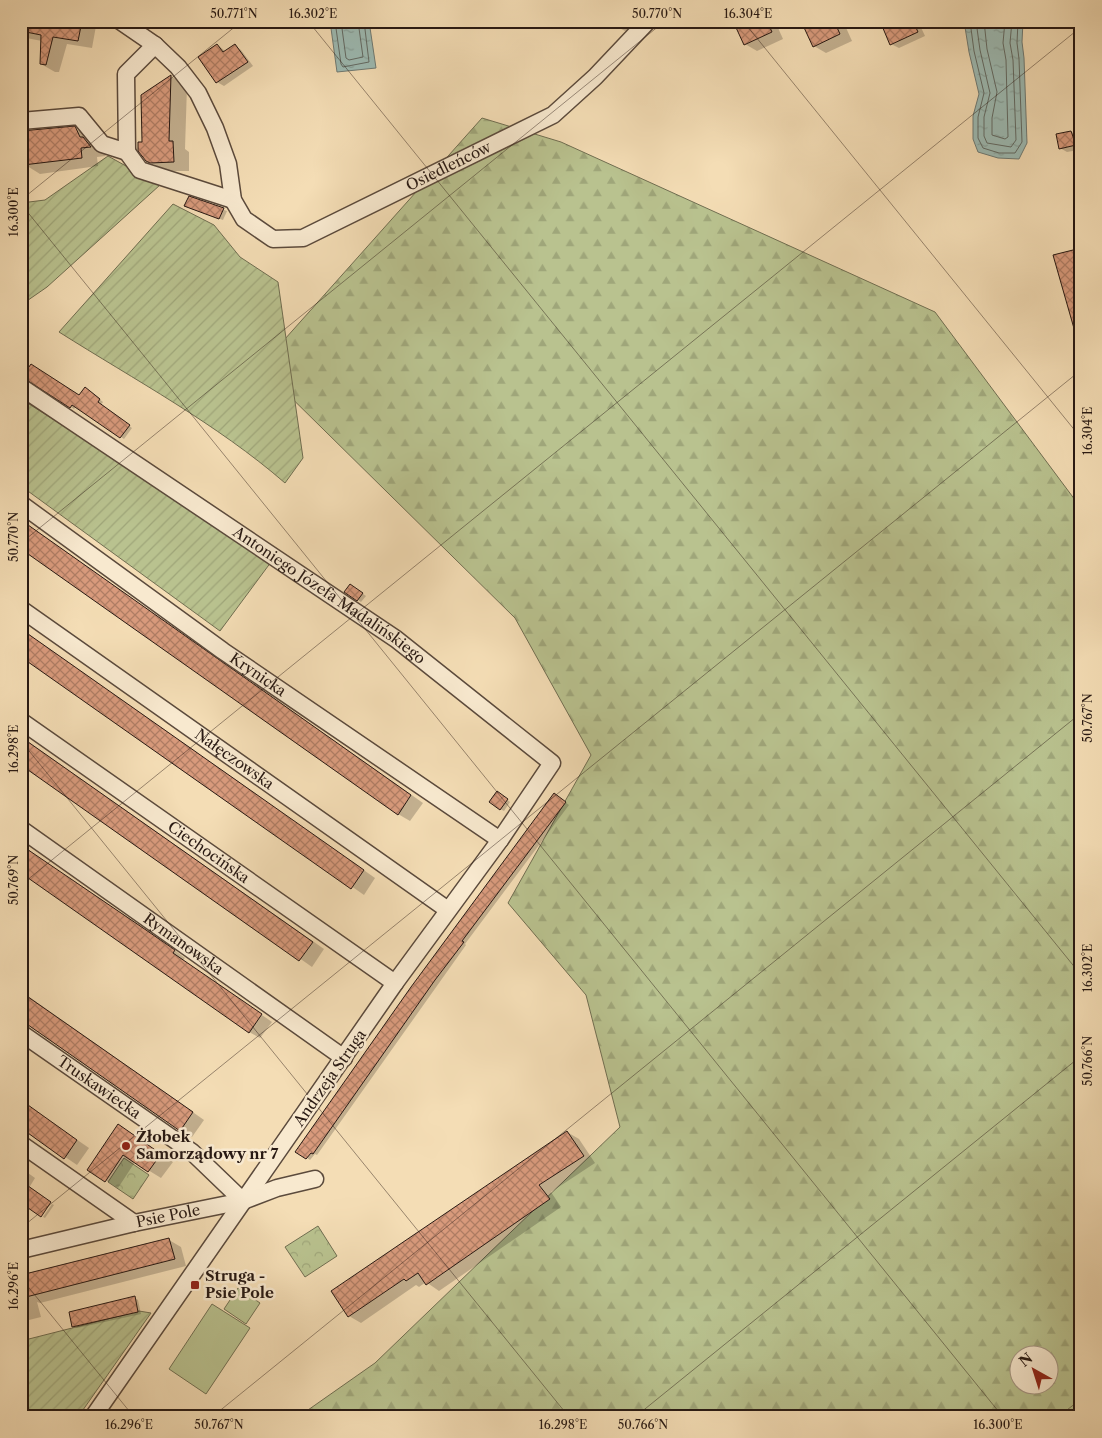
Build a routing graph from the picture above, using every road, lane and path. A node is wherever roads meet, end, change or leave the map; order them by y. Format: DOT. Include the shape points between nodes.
graph roads {
  1 [pos="120,21"];
  2 [pos="648,21"];
  3 [pos="155,45"];
  4 [pos="21,121"];
  5 [pos="127,152"];
  6 [pos="233,200"];
  7 [pos="21,387"];
  8 [pos="21,504"];
  9 [pos="21,609"];
  10 [pos="21,721"];
  11 [pos="21,829"];
  12 [pos="500,840"];
  13 [pos="448,910"];
  14 [pos="395,983"];
  15 [pos="21,1033"];
  16 [pos="344,1058"];
  17 [pos="21,1144"];
  18 [pos="315,1179"];
  19 [pos="244,1201"];
  20 [pos="134,1223"];
  21 [pos="21,1250"];
  22 [pos="93,1417"];
  1 -- 3 [label="street"];
  2 -- 6 [label="street, Osiedleńców" via="552,115 303,238 272,239 244,219"];
  3 -- 5 [label="street" via="126,74"];
  3 -- 6 [label="street" via="178,67 207,110 228,164"];
  4 -- 5 [label="street" via="79,116 102,144"];
  5 -- 6 [label="street" via="140,170"];
  7 -- 12 [label="street, Antoniego Józefa Madalińskiego" via="396,639 552,763"];
  8 -- 12 [label="street, Krynicka" via="223,651"];
  9 -- 13 [label="street, Nałęczowska"];
  10 -- 14 [label="street, Ciechocińska"];
  11 -- 16 [label="street, Rymanowska"];
  12 -- 13 [label="street, Andrzeja Struga"];
  13 -- 14 [label="street, Andrzeja Struga"];
  14 -- 16 [label="street, Andrzeja Struga"];
  15 -- 19 [label="street, Truskawiecka" via="192,1152"];
  16 -- 19 [label="street, Andrzeja Struga"];
  17 -- 20 [label="street"];
  18 -- 19 [label="street, Psie Pole" via="277,1188"];
  19 -- 20 [label="street, Psie Pole"];
  19 -- 22 [label="street, Andrzeja Struga"];
  20 -- 21 [label="street, Psie Pole"];
}
